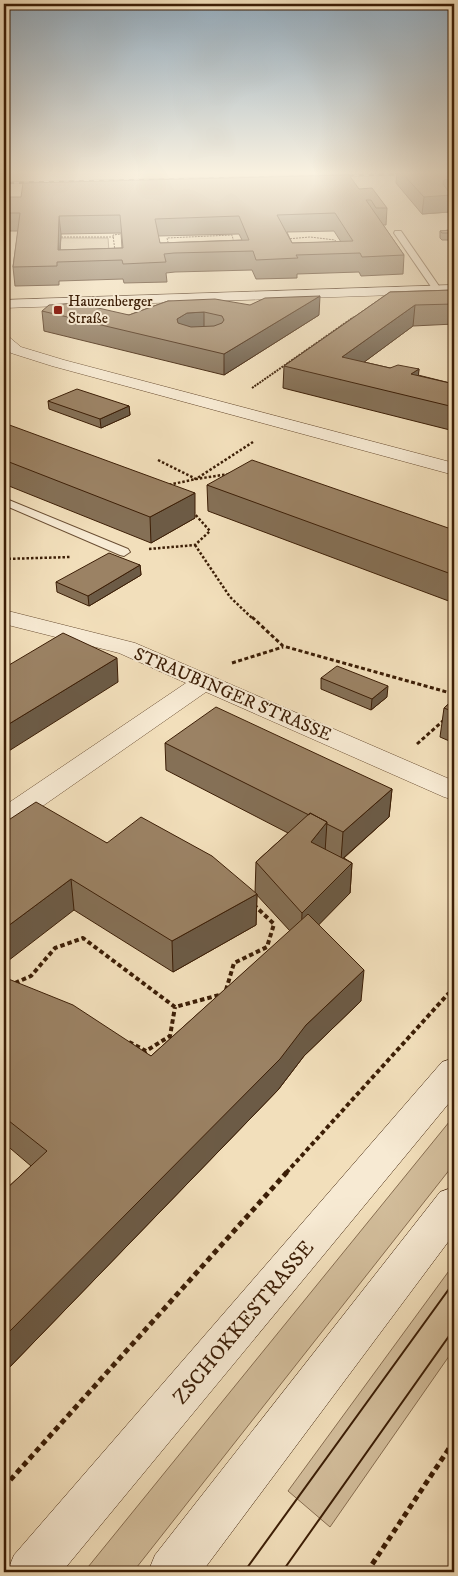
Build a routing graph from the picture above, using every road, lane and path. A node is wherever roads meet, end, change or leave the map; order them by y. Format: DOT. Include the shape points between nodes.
graph roads {
  1 [pos="115,246"];
  2 [pos="169,246"];
  3 [pos="407,246"];
  4 [pos="115,252"];
  5 [pos="171,253"];
  6 [pos="437,289"];
  7 [pos="454,289"];
  8 [pos="364,292"];
  9 [pos="4,304"];
  10 [pos="4,340"];
  11 [pos="216,407"];
  12 [pos="281,424"];
  13 [pos="158,460"];
  14 [pos="454,469"];
  15 [pos="233,474"];
  16 [pos="196,479"];
  17 [pos="172,492"];
  18 [pos="4,501"];
  19 [pos="186,506"];
  20 [pos="195,545"];
  21 [pos="124,552"];
  22 [pos="4,559"];
  23 [pos="4,617"];
  24 [pos="284,646"];
  25 [pos="206,681"];
  26 [pos="454,694"];
  27 [pos="448,717"];
  28 [pos="394,764"];
  29 [pos="454,791"];
  30 [pos="4,819"];
  31 [pos="247,899"];
  32 [pos="15,983"];
  33 [pos="10,986"];
  34 [pos="24,988"];
  35 [pos="454,992"];
  36 [pos="175,1007"];
  37 [pos="120,1037"];
  38 [pos="454,1072"];
  39 [pos="454,1204"];
  40 [pos="454,1441"];
  41 [pos="4,1487"];
  42 [pos="31,1572"];
  43 [pos="172,1572"];
  44 [pos="368,1572"];
  1 -- 4 [label="path"];
  2 -- 5 [label="path"];
  3 -- 6 [label="lane"];
  6 -- 7 [label="street"];
  6 -- 8 [label="street"];
  8 -- 9 [label="street"];
  8 -- 11 [label="path" via="371,305 237,398"];
  10 -- 11 [label="street" via="16,350"];
  11 -- 12 [label="street"];
  12 -- 14 [label="street"];
  12 -- 16 [label="path"];
  13 -- 16 [label="path"];
  15 -- 16 [label="path"];
  16 -- 17 [label="path" via="164,486"];
  18 -- 21 [label="lane"];
  19 -- 20 [label="path" via="210,531"];
  20 -- 21 [label="path"];
  20 -- 24 [label="path" via="230,597"];
  21 -- 22 [label="path"];
  23 -- 25 [label="street, STRAUBINGER STRASSE" via="127,648"];
  24 -- 25 [label="path" via="235,661"];
  24 -- 26 [label="path"];
  25 -- 28 [label="street, STRAUBINGER STRASSE"];
  25 -- 30 [label="street"];
  27 -- 28 [label="path"];
  28 -- 29 [label="street, STRAUBINGER STRASSE"];
  31 -- 36 [label="path" via="274,924 267,947 234,963 225,993"];
  32 -- 33 [label="path"];
  32 -- 34 [label="path"];
  32 -- 36 [label="path" via="31,976 55,948 83,938"];
  35 -- 41 [label="path" via="448,994"];
  36 -- 37 [label="path" via="170,1036 146,1051"];
  38 -- 42 [label="street, ZSCHOKKESTRASSE"];
  39 -- 43 [label="street"];
  40 -- 44 [label="path"];
}
